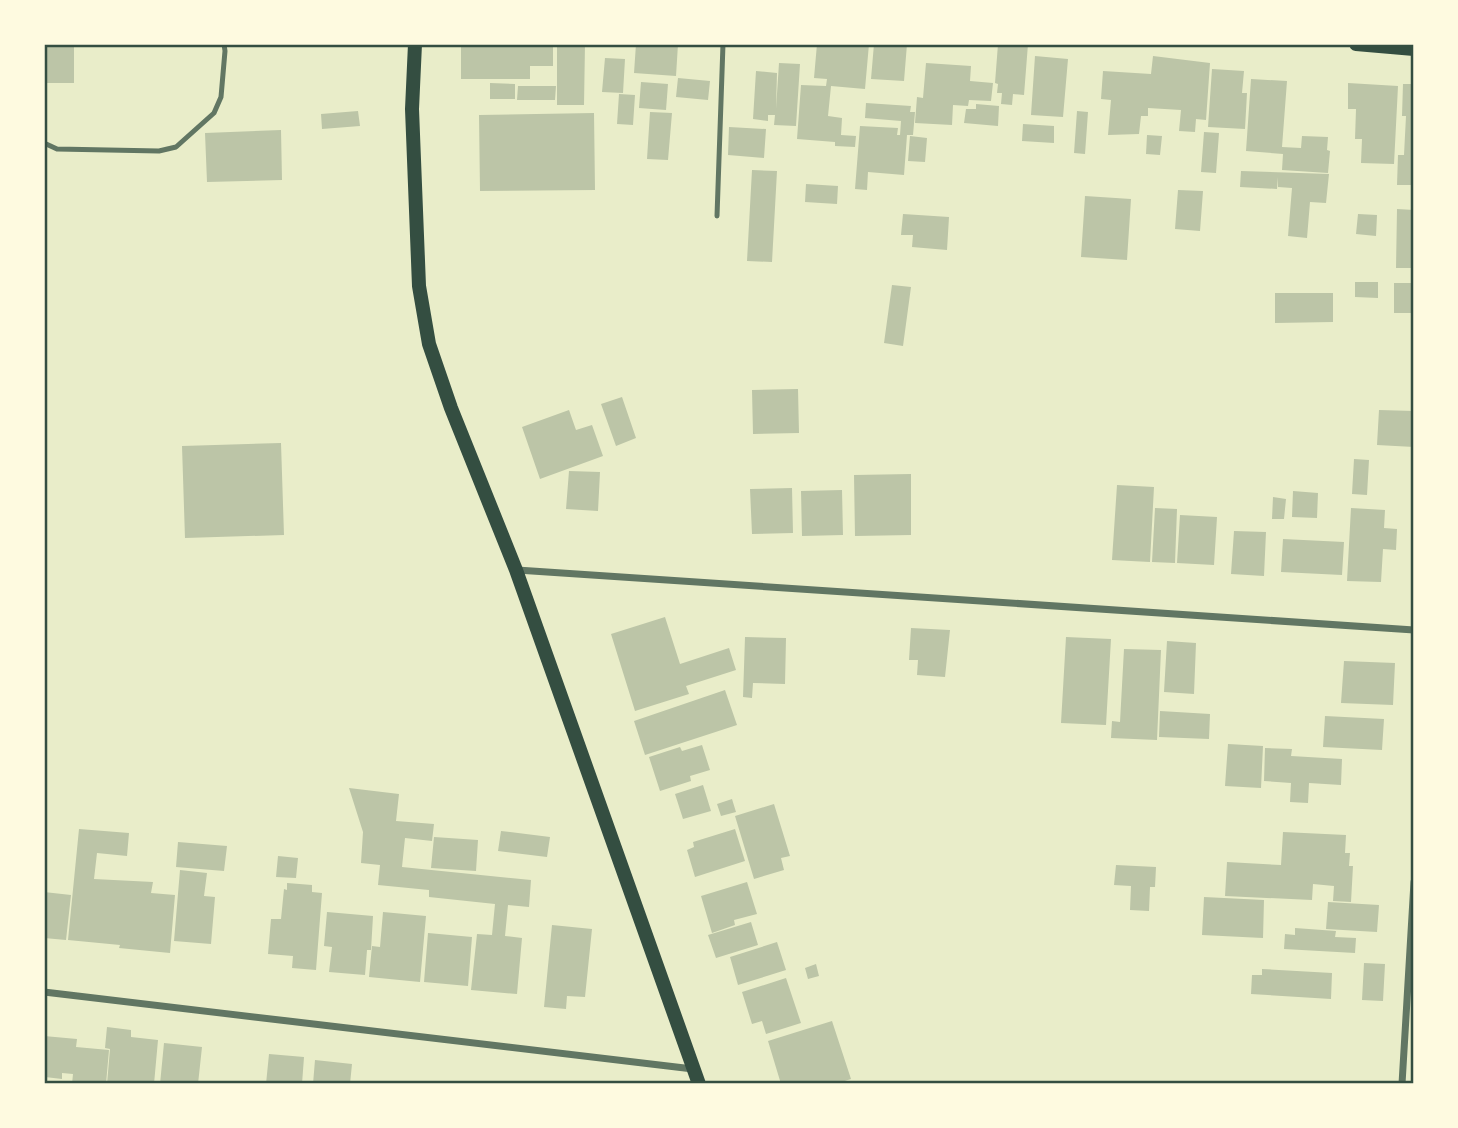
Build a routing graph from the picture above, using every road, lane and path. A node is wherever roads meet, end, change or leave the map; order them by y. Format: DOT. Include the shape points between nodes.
graph roads {
  1 [pos="224,44"];
  2 [pos="415,44"];
  3 [pos="723,44"];
  4 [pos="1356,44"];
  5 [pos="1414,49"];
  6 [pos="44,143"];
  7 [pos="717,216"];
  8 [pos="516,570"];
  9 [pos="1414,630"];
  10 [pos="1414,882"];
  11 [pos="44,992"];
  12 [pos="694,1070"];
  13 [pos="699,1084"];
  14 [pos="1402,1084"];
  1 -- 6 [label="lane" via="221,97 214,113 176,147 159,151 57,149"];
  2 -- 8 [label="main road" via="412,109 419,286 429,344"];
  3 -- 7 [label="lane"];
  4 -- 5 [label="main road"];
  8 -- 9 [label="street"];
  8 -- 12 [label="main road"];
  10 -- 14 [label="street"];
  11 -- 12 [label="street"];
  12 -- 13 [label="main road"];
}
